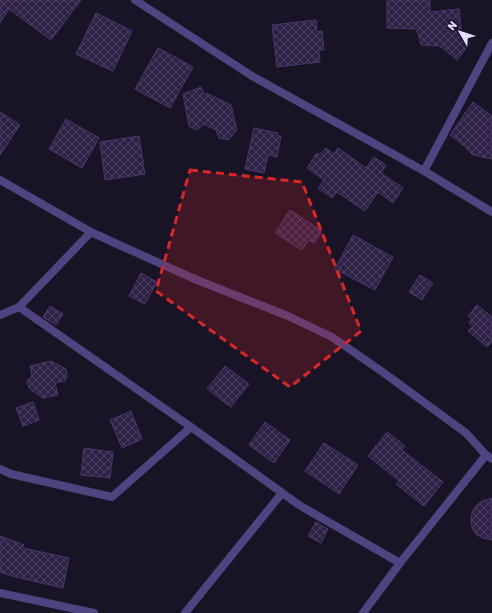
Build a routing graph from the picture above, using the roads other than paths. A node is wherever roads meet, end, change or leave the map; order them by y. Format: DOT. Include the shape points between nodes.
graph roads {
  1 [pos="135,0"];
  2 [pos="492,43"];
  3 [pos="424,171"];
  4 [pos="0,180"];
  5 [pos="492,212"];
  6 [pos="92,232"];
  7 [pos="19,307"];
  8 [pos="0,314"];
  9 [pos="191,427"];
  10 [pos="489,457"];
  11 [pos="0,469"];
  12 [pos="282,493"];
  13 [pos="400,563"];
  14 [pos="0,592"];
  15 [pos="94,613"];
  16 [pos="185,613"];
  17 [pos="363,613"];
  1 -- 3 [label="street" via="252,76"];
  2 -- 3 [label="street"];
  3 -- 5 [label="street"];
  4 -- 6 [label="street"];
  6 -- 7 [label="street"];
  6 -- 10 [label="street" via="196,280 288,316 332,337 466,434"];
  7 -- 8 [label="street"];
  7 -- 9 [label="street"];
  9 -- 11 [label="street" via="112,497 11,474"];
  9 -- 12 [label="street"];
  10 -- 13 [label="street"];
  12 -- 13 [label="street"];
  12 -- 16 [label="street"];
  13 -- 17 [label="street"];
  14 -- 15 [label="street"];
}
